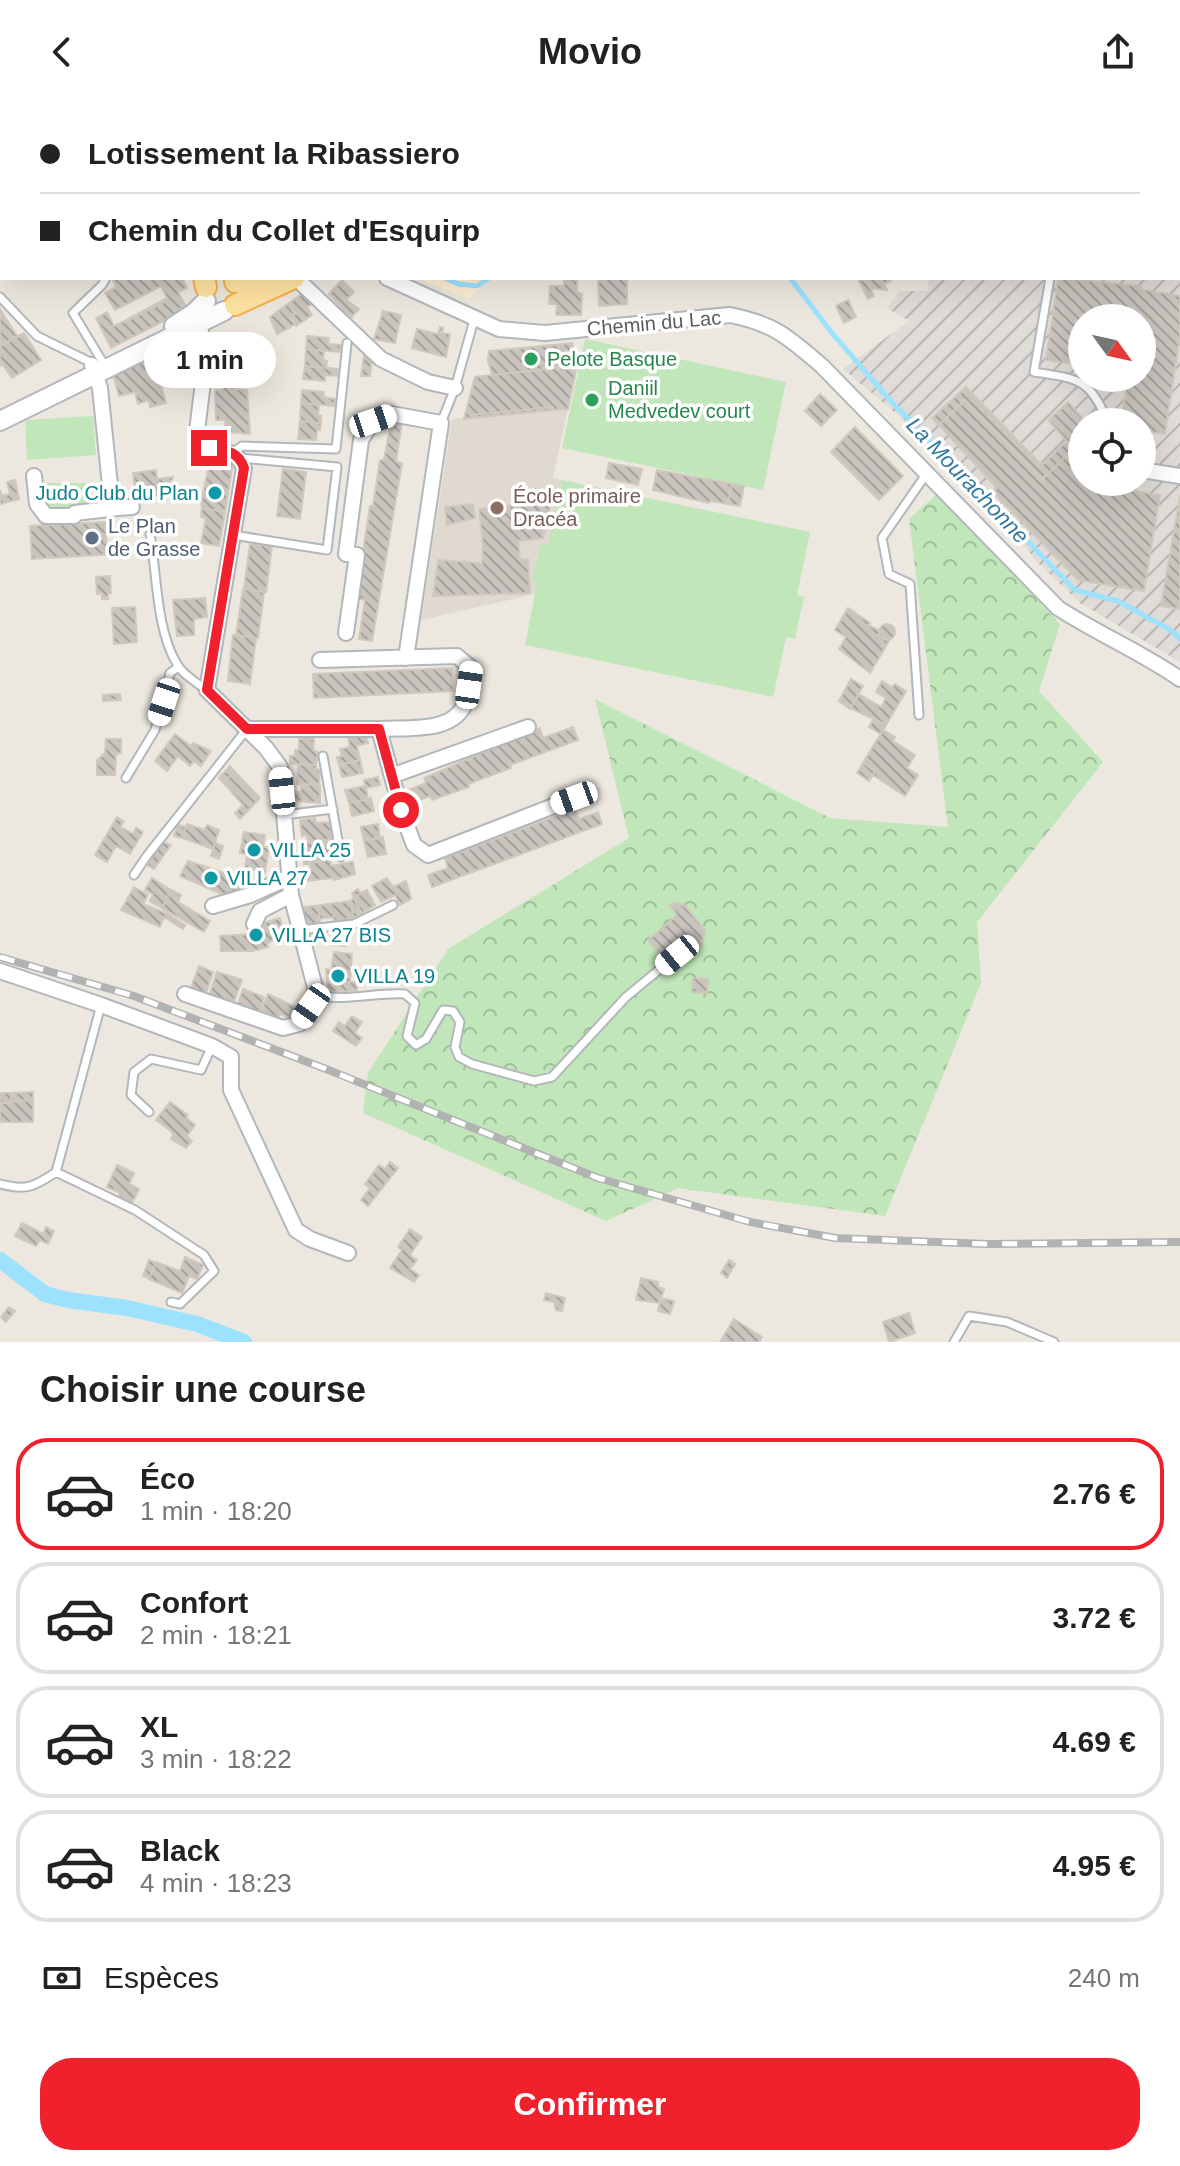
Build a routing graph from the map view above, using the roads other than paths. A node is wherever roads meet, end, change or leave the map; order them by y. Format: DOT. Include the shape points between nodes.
graph roads {
  1 [pos="105,280"];
  2 [pos="391,280"];
  3 [pos="1050,280"];
  4 [pos="290,281"];
  5 [pos="211,293"];
  6 [pos="0,297"];
  7 [pos="230,308"];
  8 [pos="474,320"];
  9 [pos="347,343"];
  10 [pos="96,366"];
  11 [pos="455,388"];
  12 [pos="1102,408"];
  13 [pos="0,409"];
  14 [pos="0,421"];
  15 [pos="441,423"];
  16 [pos="237,455"];
  17 [pos="1156,472"];
  18 [pos="927,473"];
  19 [pos="34,476"];
  20 [pos="1180,476"];
  21 [pos="150,534"];
  22 [pos="233,535"];
  23 [pos="346,633"];
  24 [pos="406,658"];
  25 [pos="320,660"];
  26 [pos="178,667"];
  27 [pos="1180,679"];
  28 [pos="207,690"];
  29 [pos="919,715"];
  30 [pos="528,727"];
  31 [pos="247,729"];
  32 [pos="379,729"];
  33 [pos="323,756"];
  34 [pos="394,775"];
  35 [pos="126,778"];
  36 [pos="574,798"];
  37 [pos="333,809"];
  38 [pos="284,815"];
  39 [pos="341,857"];
  40 [pos="134,875"];
  41 [pos="290,877"];
  42 [pos="291,895"];
  43 [pos="393,905"];
  44 [pos="213,906"];
  45 [pos="254,924"];
  46 [pos="298,930"];
  47 [pos="677,955"];
  48 [pos="0,971"];
  49 [pos="185,994"];
  50 [pos="317,995"];
  51 [pos="101,1005"];
  52 [pos="212,1046"];
  53 [pos="149,1112"];
  54 [pos="56,1172"];
  55 [pos="0,1184"];
  56 [pos="348,1253"];
  57 [pos="171,1302"];
  58 [pos="954,1342"];
  59 [pos="1054,1342"];
  1 -- 10 [label="lane" via="73,313"];
  2 -- 8 [label="street, Chemin du Lac"];
  3 -- 12 [label="lane" via="1034,372 1077,378"];
  4 -- 5 [label="main road"];
  4 -- 7 [label="main road"];
  4 -- 11 [label="street" via="381,359 428,382"];
  5 -- 7 [label="street" via="213,309"];
  5 -- 7 [label="street" via="239,296"];
  5 -- 10 [label="street" via="185,320"];
  5 -- 16 [label="street" via="196,439 200,445"];
  6 -- 10 [label="lane" via="37,336"];
  8 -- 11 [label="lane"];
  8 -- 18 [label="street, Chemin du Lac" via="499,329 545,333 730,315 758,321 783,332 822,366"];
  9 -- 16 [label="lane" via="336,449 242,446"];
  10 -- 13 [label="street"];
  10 -- 14 [label="street"];
  10 -- 19 [label="street" via="111,495 125,507 46,516 37,504"];
  11 -- 15 [label="lane"];
  15 -- 23 [label="street" via="392,414 373,421 361,440 346,554 357,555"];
  15 -- 24 [label="street"];
  16 -- 22 [label="street" via="244,468"];
  16 -- 22 [label="lane" via="337,467 327,550"];
  17 -- 20 [label="street"];
  18 -- 27 [label="street, Chemin du Lac" via="1058,608"];
  18 -- 29 [label="lane" via="882,538 889,574 910,584"];
  21 -- 26 [label="lane" via="157,599"];
  22 -- 28 [label="street"];
  24 -- 25 [label="street"];
  24 -- 32 [label="street" via="457,656 471,668 467,701 458,717 439,725"];
  26 -- 28 [label="lane"];
  26 -- 35 [label="lane" via="170,673 155,730"];
  28 -- 31 [label="street"];
  30 -- 34 [label="street"];
  31 -- 32 [label="street"];
  31 -- 38 [label="street" via="280,767"];
  31 -- 40 [label="lane"];
  32 -- 34 [label="street"];
  33 -- 37 [label="lane"];
  34 -- 36 [label="street" via="414,845 428,855"];
  37 -- 38 [label="lane"];
  37 -- 39 [label="lane"];
  38 -- 41 [label="street"];
  41 -- 42 [label="street"];
  41 -- 44 [label="street"];
  42 -- 45 [label="street" via="260,911"];
  42 -- 46 [label="street"];
  43 -- 46 [label="lane" via="354,924"];
  46 -- 50 [label="street"];
  47 -- 50 [label="lane" via="626,997 552,1077 534,1081 459,1057 455,1047 460,1022 453,1011 443,1010 426,1039 416,1045 407,1036 415,1003 405,994"];
  48 -- 51 [label="street"];
  49 -- 50 [label="street" via="283,1028 299,1024"];
  51 -- 52 [label="street"];
  51 -- 54 [label="lane"];
  52 -- 53 [label="lane" via="201,1070 151,1059 134,1072 131,1095"];
  52 -- 56 [label="street" via="231,1057 231,1090 296,1230"];
  54 -- 55 [label="lane" via="20,1189"];
  54 -- 57 [label="lane" via="135,1210 204,1255 214,1271 180,1304"];
  58 -- 59 [label="lane" via="969,1316 1007,1322"];
}
